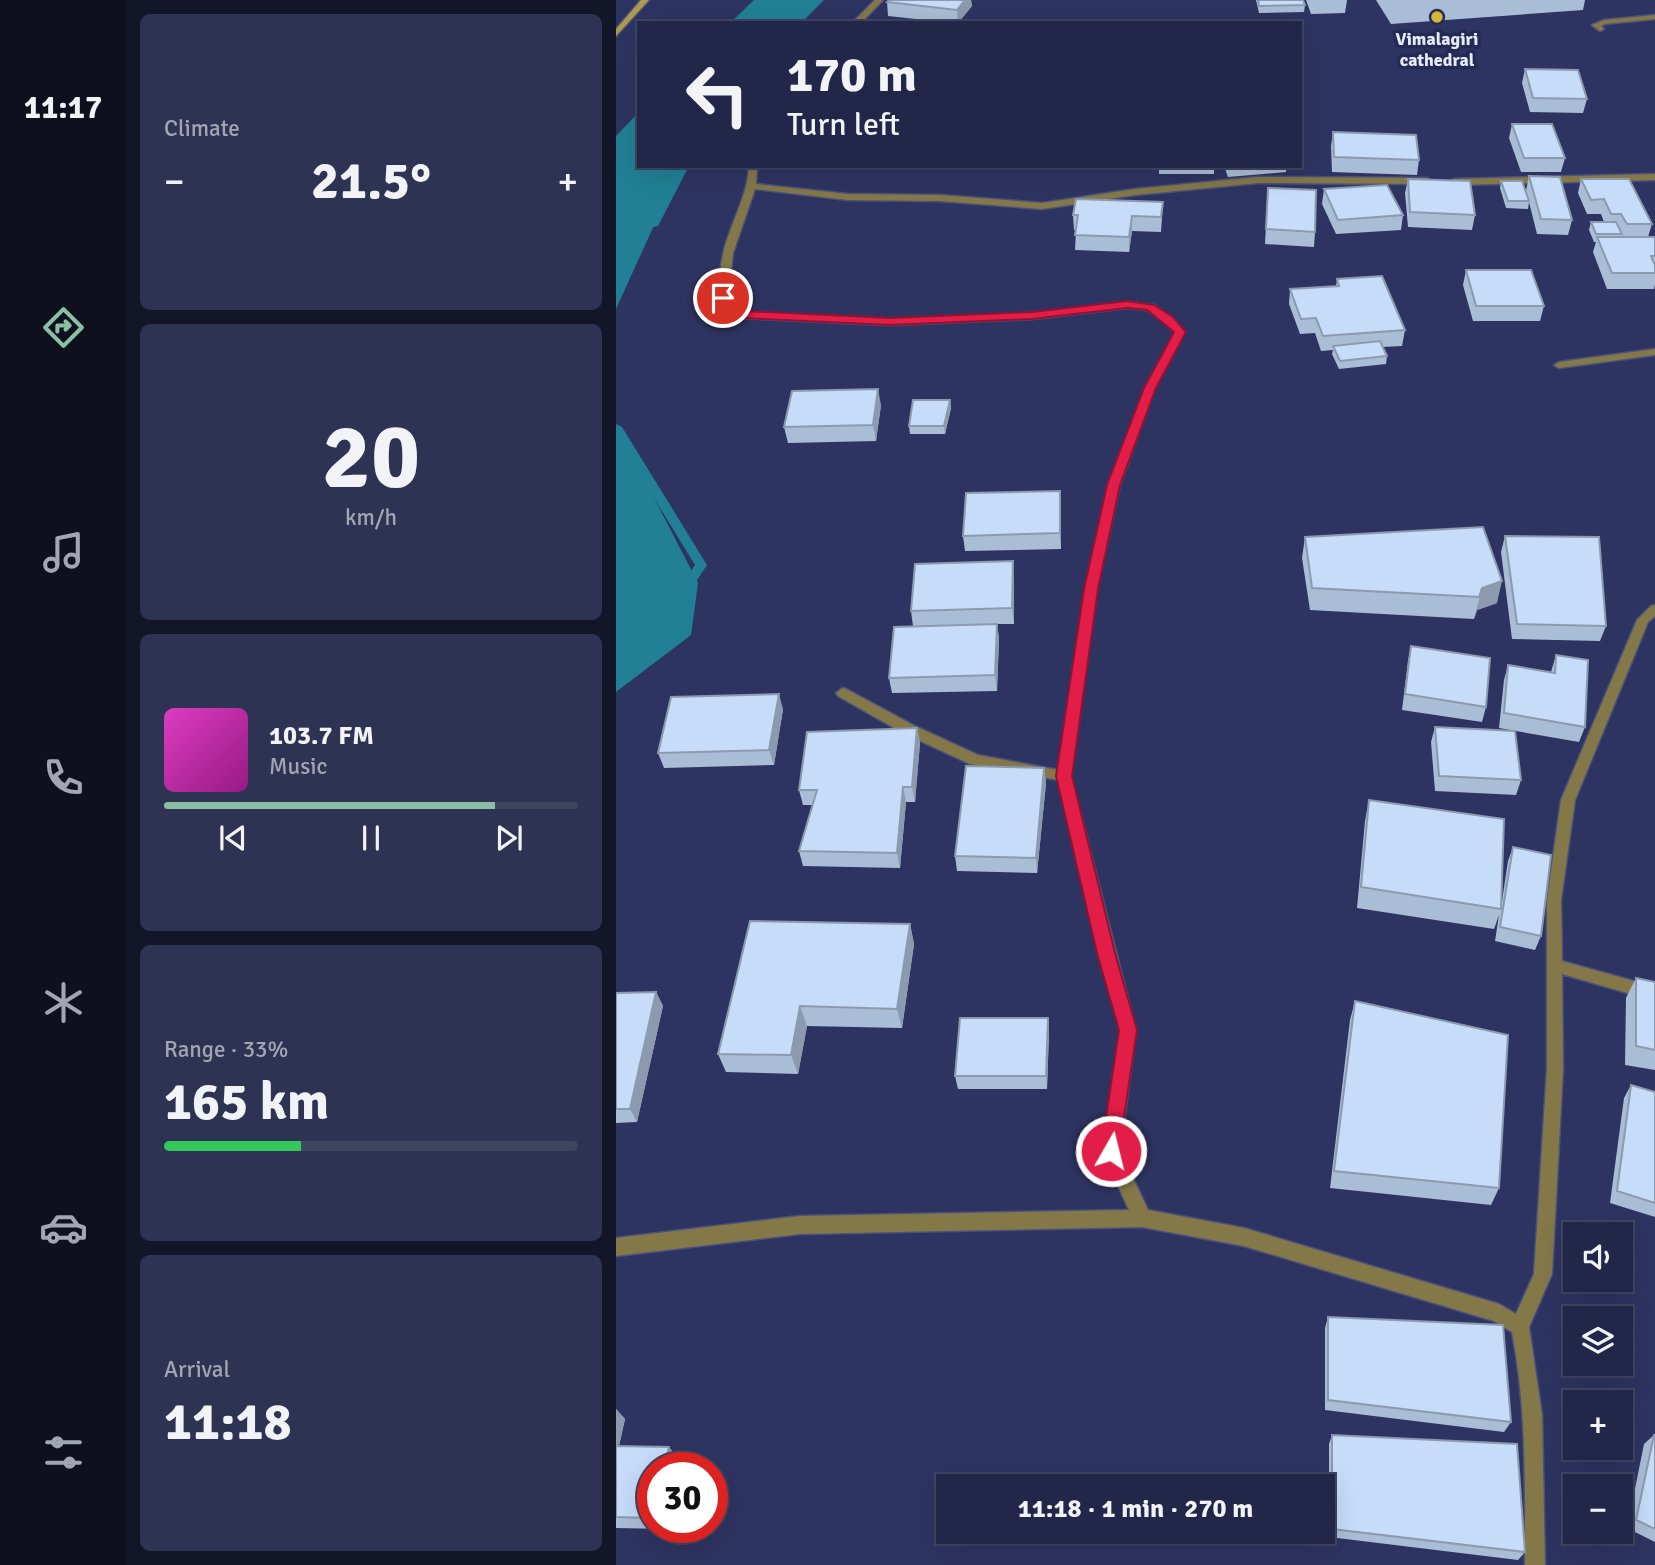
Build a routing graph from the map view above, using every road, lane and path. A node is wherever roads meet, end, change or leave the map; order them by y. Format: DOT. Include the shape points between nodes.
graph roads {
  1 [pos="645,0"];
  2 [pos="879,0"];
  3 [pos="1655,16"];
  4 [pos="858,21"];
  5 [pos="1600,29"];
  6 [pos="616,34"];
  7 [pos="753,168"];
  8 [pos="1655,177"];
  9 [pos="752,186"];
  10 [pos="1655,352"];
  11 [pos="1559,365"];
  12 [pos="1655,609"];
  13 [pos="843,693"];
  14 [pos="1064,776"];
  15 [pos="1555,965"];
  16 [pos="1655,994"];
  17 [pos="1142,1218"];
  18 [pos="616,1247"];
  19 [pos="1520,1327"];
  20 [pos="1535,1565"];
  1 -- 6 [label="main road"];
  2 -- 4 [label="street"];
  3 -- 5 [label="street" via="1604,22 1596,25"];
  7 -- 9 [label="street"];
  8 -- 9 [label="street" via="1469,182 1258,180 1042,206 848,197"];
  9 -- 14 [label="street" via="731,241 723,279 723,298 743,315 890,322 1032,316 1127,305 1150,307 1180,332 1150,388 1114,485 1091,589"];
  10 -- 11 [label="street"];
  12 -- 15 [label="street" via="1643,621 1568,800 1555,900"];
  13 -- 14 [label="street" via="975,760"];
  14 -- 17 [label="street" via="1128,1030 1111,1151"];
  15 -- 16 [label="street"];
  15 -- 19 [label="street" via="1555,1068 1543,1274"];
  17 -- 18 [label="street" via="800,1225"];
  17 -- 19 [label="street" via="1244,1237 1499,1313"];
  19 -- 20 [label="street" via="1532,1420"];
}
